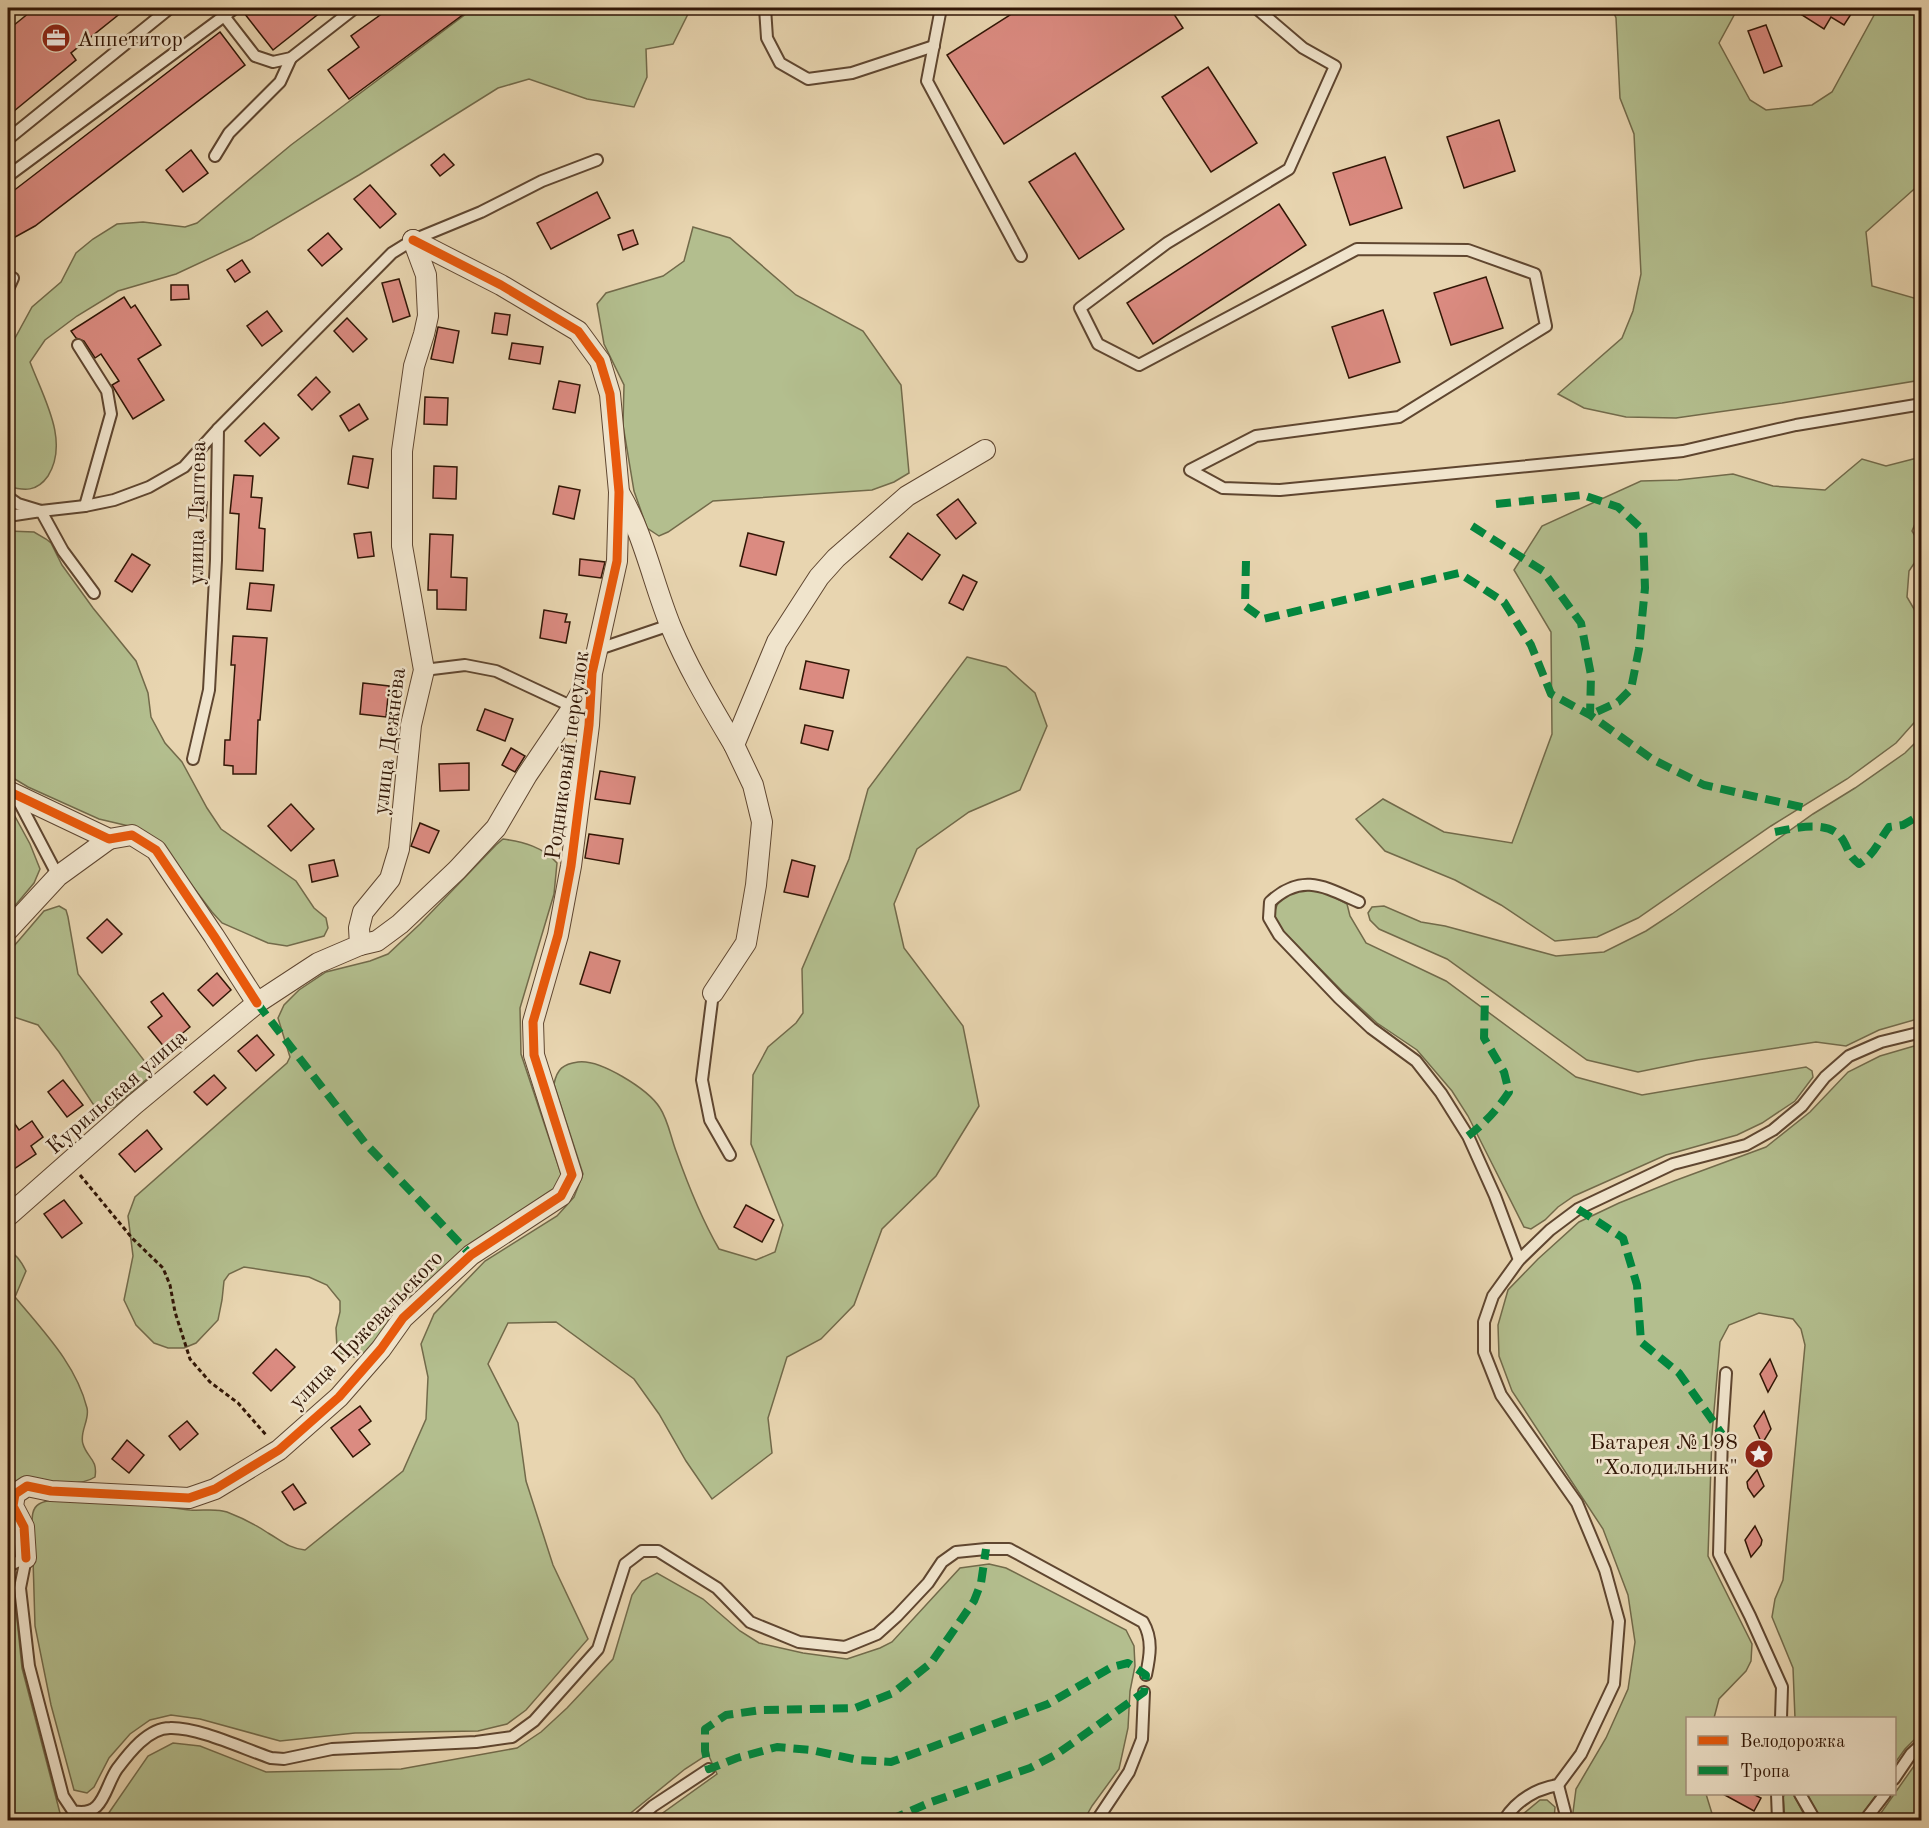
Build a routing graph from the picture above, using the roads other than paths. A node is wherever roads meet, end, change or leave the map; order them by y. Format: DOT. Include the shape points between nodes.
graph roads {
  1 [pos="170,8"];
  2 [pos="235,8"];
  3 [pos="356,8"];
  4 [pos="765,8"];
  5 [pos="941,8"];
  6 [pos="1256,8"];
  7 [pos="224,16"];
  8 [pos="934,46"];
  9 [pos="291,58"];
  10 [pos="8,139"];
  11 [pos="215,156"];
  12 [pos="597,160"];
  13 [pos="8,176"];
  14 [pos="413,240"];
  15 [pos="1021,256"];
  16 [pos="13,278"];
  17 [pos="8,289"];
  18 [pos="78,345"];
  19 [pos="1922,404"];
  20 [pos="218,429"];
  21 [pos="985,450"];
  22 [pos="619,492"];
  23 [pos="8,497"];
  24 [pos="85,506"];
  25 [pos="41,511"];
  26 [pos="8,516"];
  27 [pos="94,593"];
  28 [pos="670,625"];
  29 [pos="599,649"];
  30 [pos="424,670"];
  31 [pos="592,673"];
  32 [pos="573,707"];
  33 [pos="734,745"];
  34 [pos="193,759"];
  35 [pos="11,794"];
  36 [pos="109,839"];
  37 [pos="58,876"];
  38 [pos="1359,902"];
  39 [pos="8,930"];
  40 [pos="360,945"];
  41 [pos="713,993"];
  42 [pos="257,1003"];
  43 [pos="1922,1032"];
  44 [pos="534,1055"];
  45 [pos="730,1155"];
  46 [pos="8,1216"];
  47 [pos="1519,1260"];
  48 [pos="1726,1373"];
  49 [pos="26,1557"];
  50 [pos="8,1566"];
  51 [pos="1146,1675"];
  52 [pos="1144,1692"];
  53 [pos="1781,1717"];
  54 [pos="1922,1744"];
  55 [pos="709,1769"];
  56 [pos="1896,1776"];
  57 [pos="1558,1785"];
  58 [pos="1777,1795"];
  59 [pos="1801,1795"];
  60 [pos="1884,1795"];
  61 [pos="637,1821"];
  62 [pos="1096,1821"];
  63 [pos="1504,1821"];
  64 [pos="1565,1821"];
  65 [pos="1778,1821"];
  66 [pos="1815,1821"];
  67 [pos="1865,1821"];
  1 -- 10 [label="lane"];
  2 -- 7 [label="lane"];
  3 -- 9 [label="lane"];
  4 -- 8 [label="lane" via="767,38 780,63 808,79 852,73"];
  5 -- 8 [label="lane"];
  6 -- 19 [label="lane" via="1303,48 1335,66 1289,169 1167,243 1080,308 1098,344 1139,365 1357,249 1468,250 1535,274 1546,326 1399,417 1256,436 1190,470 1223,488 1280,490 1683,451 1796,425"];
  7 -- 9 [label="lane" via="255,56 273,62"];
  7 -- 13 [label="lane"];
  8 -- 15 [label="lane" via="927,81"];
  9 -- 11 [label="lane" via="280,82 229,133"];
  12 -- 14 [label="lane, улица Лаптева"];
  14 -- 20 [label="lane, улица Лаптева" via="381,262"];
  14 -- 22 [label="street, Родниковый переулок" via="501,285 578,331 600,361 610,394"];
  14 -- 30 [label="street, улица Дежнёва" via="426,274 428,316 414,366 402,451 402,546"];
  16 -- 17 [label="lane"];
  18 -- 24 [label="lane" via="107,391 111,414"];
  20 -- 24 [label="lane" via="184,467 149,487"];
  20 -- 34 [label="lane, улица Лаптева" via="209,690"];
  21 -- 33 [label="street" via="908,496 819,577 777,642"];
  22 -- 28 [label="street" via="631,513"];
  22 -- 29 [label="street, Родниковый переулок" via="617,561"];
  23 -- 25 [label="lane"];
  24 -- 25 [label="lane"];
  25 -- 26 [label="lane"];
  25 -- 27 [label="lane" via="63,551"];
  28 -- 29 [label="lane"];
  28 -- 33 [label="street" via="692,673"];
  29 -- 31 [label="street, Родниковый переулок"];
  30 -- 32 [label="lane" via="465,665 496,671"];
  30 -- 40 [label="street, улица Дежнёва" via="411,725 399,849 390,879 363,912 358,928"];
  31 -- 32 [label="street"];
  31 -- 44 [label="street, Родниковый переулок" via="590,725 571,866 558,935 533,1022"];
  32 -- 40 [label="street" via="526,775 496,828 400,924 377,941"];
  33 -- 41 [label="street" via="753,785 762,822 746,943"];
  35 -- 36 [label="street"];
  35 -- 37 [label="lane"];
  36 -- 37 [label="street"];
  36 -- 42 [label="street" via="132,835 156,850"];
  37 -- 39 [label="street"];
  38 -- 47 [label="lane" via="1322,886 1298,884 1270,902 1269,918 1279,935 1338,998 1416,1061 1441,1093 1468,1136"];
  40 -- 42 [label="street" via="318,963"];
  41 -- 45 [label="lane" via="702,1080 710,1120"];
  42 -- 46 [label="street, Курильская улица"];
  43 -- 47 [label="lane" via="1881,1042 1848,1056 1802,1106 1773,1130 1746,1145 1673,1164 1578,1209"];
  44 -- 49 [label="street, улица Пржевальского" via="572,1175 561,1196 471,1255 403,1318 339,1397 279,1450 215,1490 189,1498 51,1491 27,1486 15,1494 13,1506 24,1527"];
  47 -- 57 [label="lane" via="1493,1296 1484,1322 1484,1352 1501,1395 1577,1503 1605,1570 1619,1621 1614,1684 1581,1754"];
  48 -- 53 [label="lane" via="1719,1554 1782,1687"];
  49 -- 50 [label="lane"];
  49 -- 51 [label="lane" via="20,1588 29,1666 63,1796 73,1811 82,1813 92,1810 105,1797 116,1770 139,1744 154,1732 169,1728 194,1731 284,1759 332,1749 512,1737 541,1714 598,1649 625,1564 642,1551 658,1551 717,1588 750,1622 799,1642 845,1647 877,1634 927,1584 942,1562 956,1552 1009,1549 1143,1622 1150,1641"];
  52 -- 62 [label="lane" via="1142,1739 1129,1772"];
  54 -- 56 [label="lane"];
  55 -- 61 [label="lane"];
  57 -- 63 [label="lane" via="1540,1788 1523,1799"];
  57 -- 64 [label="lane"];
  58 -- 65 [label="lane"];
  59 -- 66 [label="lane"];
  60 -- 67 [label="lane"];
}
